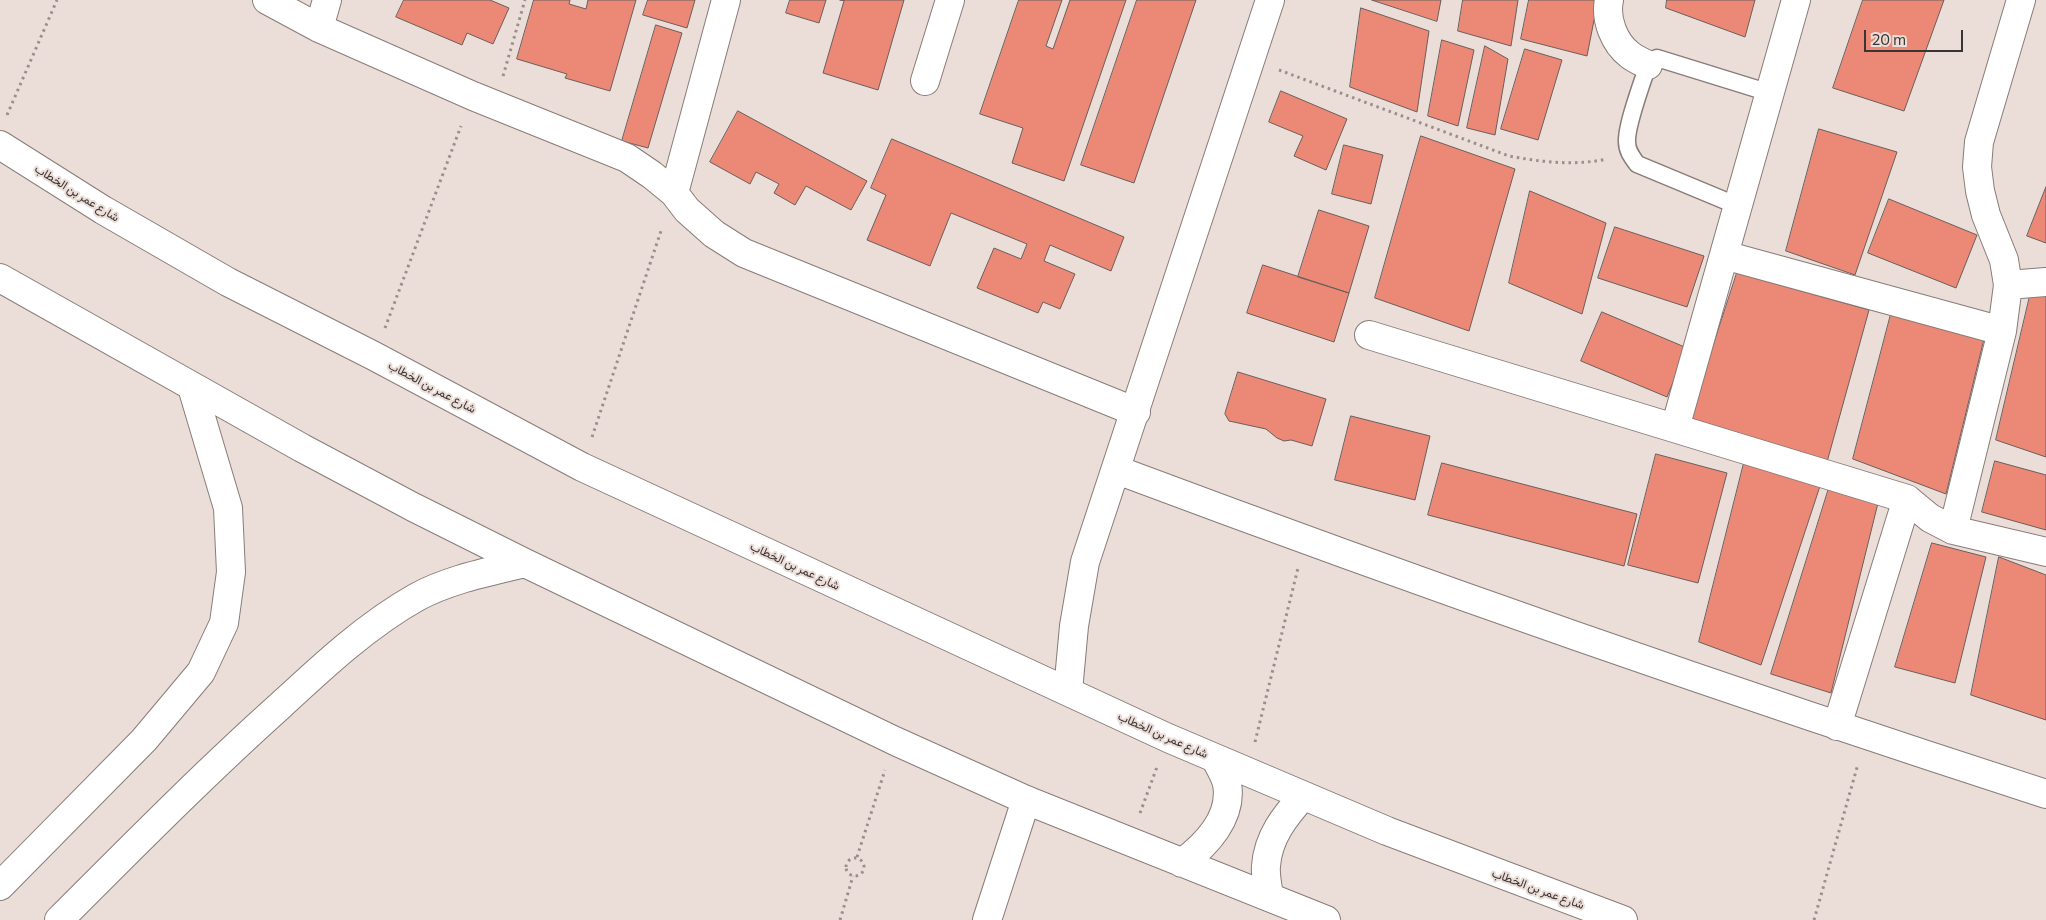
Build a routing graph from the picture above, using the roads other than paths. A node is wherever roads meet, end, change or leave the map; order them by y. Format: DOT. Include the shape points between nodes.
graph roads {
  1 [pos="267,0"];
  2 [pos="327,0"];
  3 [pos="726,0"];
  4 [pos="950,0"];
  5 [pos="1270,0"];
  6 [pos="1609,0"];
  7 [pos="1796,0"];
  8 [pos="2021,0"];
  9 [pos="319,28"];
  10 [pos="1648,65"];
  11 [pos="925,81"];
  12 [pos="1770,93"];
  13 [pos="2,134"];
  14 [pos="674,193"];
  15 [pos="1738,206"];
  16 [pos="1724,255"];
  17 [pos="0,278"];
  18 [pos="2046,282"];
  19 [pos="2008,285"];
  20 [pos="2002,331"];
  21 [pos="1369,335"];
  22 [pos="192,387"];
  23 [pos="1136,412"];
  24 [pos="1675,428"];
  25 [pos="1117,470"];
  26 [pos="1907,499"];
  27 [pos="1953,530"];
  28 [pos="2046,552"];
  29 [pos="525,563"];
  30 [pos="1068,691"];
  31 [pos="1837,726"];
  32 [pos="1215,758"];
  33 [pos="2046,794"];
  34 [pos="1303,796"];
  35 [pos="1026,800"];
  36 [pos="1182,863"];
  37 [pos="0,886"];
  38 [pos="1269,897"];
  39 [pos="59,920"];
  40 [pos="987,920"];
  41 [pos="1326,920"];
  42 [pos="1623,920"];
  1 -- 9 [label="street"];
  2 -- 9 [label="street"];
  3 -- 14 [label="street"];
  4 -- 11 [label="street"];
  5 -- 23 [label="street"];
  6 -- 10 [label="street" via="1609,23 1617,41 1630,56"];
  7 -- 12 [label="street"];
  8 -- 19 [label="street" via="1979,142 1977,167 1986,215 2004,260"];
  9 -- 14 [label="street" via="627,158"];
  10 -- 12 [label="lane" via="1651,60 1663,59"];
  10 -- 15 [label="lane" via="1628,131 1630,154 1637,164"];
  12 -- 15 [label="street"];
  13 -- 30 [label="street, شارع عمر بن الخطاب" via="103,210 228,282 582,466"];
  14 -- 23 [label="street" via="687,210 714,234 744,253"];
  15 -- 16 [label="street"];
  16 -- 20 [label="street"];
  16 -- 24 [label="street"];
  17 -- 22 [label="street"];
  18 -- 19 [label="street"];
  19 -- 20 [label="street"];
  20 -- 27 [label="street"];
  21 -- 24 [label="street"];
  22 -- 29 [label="street" via="396,498"];
  22 -- 37 [label="street" via="228,508 231,572 224,623 201,672 144,740"];
  23 -- 25 [label="street"];
  24 -- 26 [label="street"];
  25 -- 30 [label="street" via="1085,562 1074,626"];
  25 -- 31 [label="street" via="1305,540"];
  26 -- 27 [label="street" via="1930,518"];
  26 -- 31 [label="street"];
  27 -- 28 [label="street"];
  29 -- 35 [label="street" via="895,741"];
  29 -- 39 [label="street" via="469,577 418,597 373,626 243,739"];
  30 -- 32 [label="street, شارع عمر بن الخطاب"];
  31 -- 33 [label="street"];
  32 -- 34 [label="street, شارع عمر بن الخطاب"];
  32 -- 36 [label="street" via="1226,783 1224,811 1210,839"];
  34 -- 38 [label="street" via="1283,818 1269,848 1266,867"];
  34 -- 42 [label="street, شارع عمر بن الخطاب"];
  35 -- 36 [label="street"];
  35 -- 40 [label="street"];
  36 -- 38 [label="street"];
  38 -- 41 [label="street"];
}
